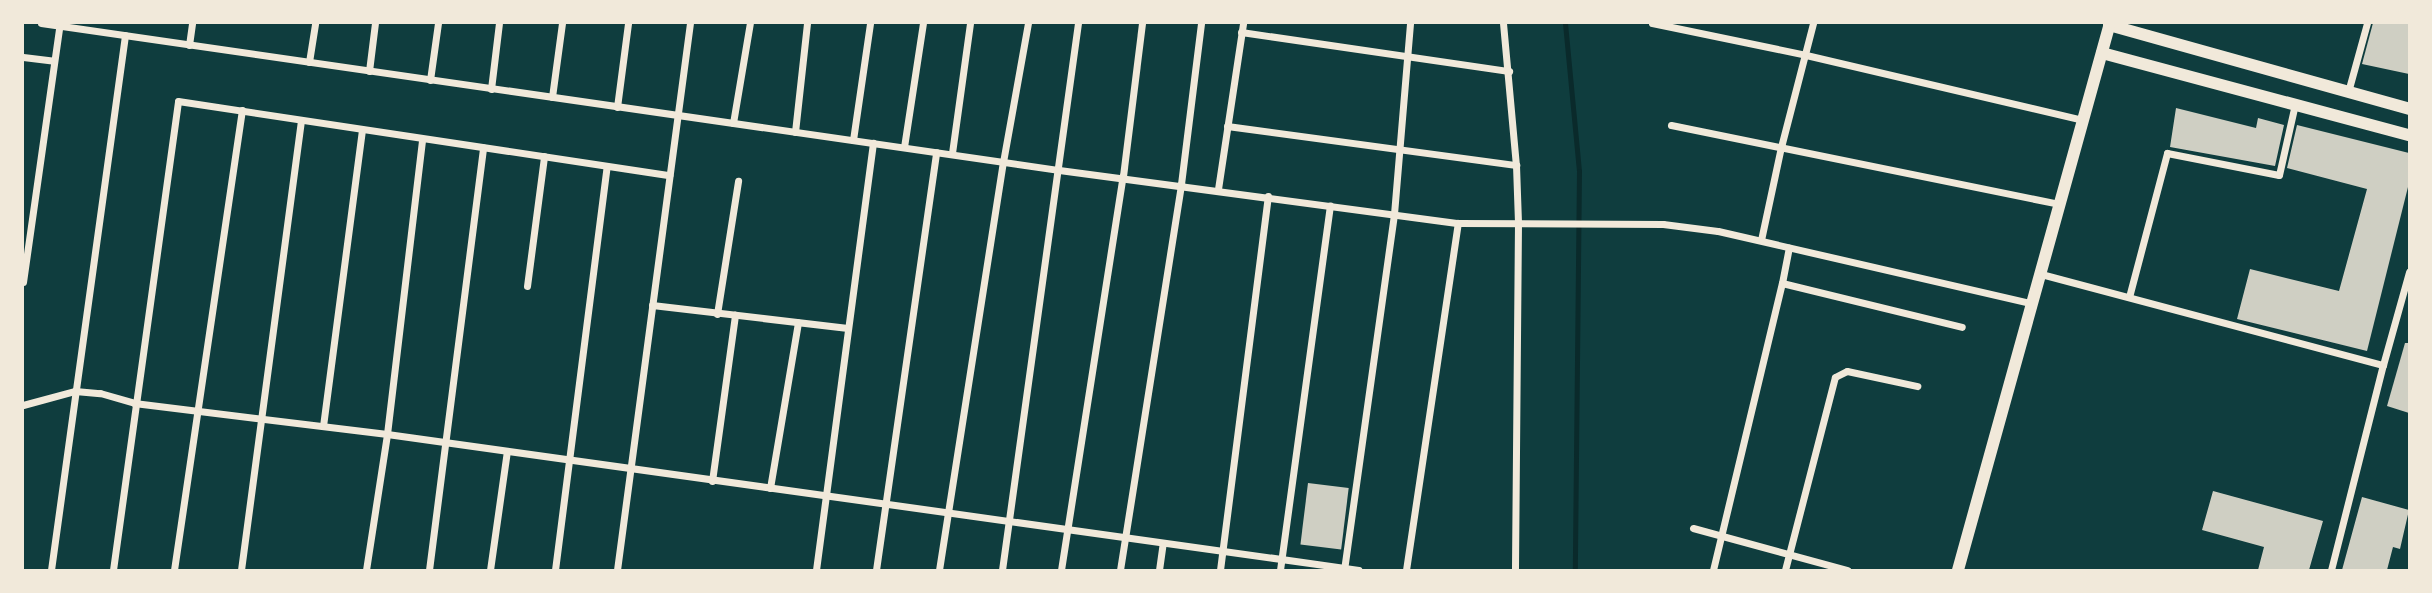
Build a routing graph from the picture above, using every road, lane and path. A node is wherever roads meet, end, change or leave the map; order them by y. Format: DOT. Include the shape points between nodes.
graph roads {
  1 [pos="41,23"];
  2 [pos="192,23"];
  3 [pos="315,23"];
  4 [pos="375,23"];
  5 [pos="438,23"];
  6 [pos="499,23"];
  7 [pos="562,23"];
  8 [pos="628,23"];
  9 [pos="690,23"];
  10 [pos="750,23"];
  11 [pos="807,23"];
  12 [pos="870,23"];
  13 [pos="923,23"];
  14 [pos="970,23"];
  15 [pos="1028,23"];
  16 [pos="1078,23"];
  17 [pos="1142,23"];
  18 [pos="1200,23"];
  19 [pos="1243,23"];
  20 [pos="1410,23"];
  21 [pos="1503,23"];
  22 [pos="1652,23"];
  23 [pos="1813,23"];
  24 [pos="2367,23"];
  25 [pos="60,24"];
  26 [pos="2110,24"];
  27 [pos="1693,27"];
  28 [pos="1241,32"];
  29 [pos="125,36"];
  30 [pos="189,45"];
  31 [pos="2102,53"];
  32 [pos="1806,55"];
  33 [pos="23,57"];
  34 [pos="1407,57"];
  35 [pos="54,61"];
  36 [pos="309,62"];
  37 [pos="369,71"];
  38 [pos="1509,71"];
  39 [pos="430,80"];
  40 [pos="491,89"];
  41 [pos="2348,92"];
  42 [pos="552,97"];
  43 [pos="2295,104"];
  44 [pos="617,107"];
  45 [pos="2409,109"];
  46 [pos="242,110"];
  47 [pos="677,115"];
  48 [pos="2083,120"];
  49 [pos="301,121"];
  50 [pos="733,123"];
  51 [pos="1671,125"];
  52 [pos="1227,126"];
  53 [pos="362,130"];
  54 [pos="795,132"];
  55 [pos="2409,135"];
  56 [pos="422,139"];
  57 [pos="853,140"];
  58 [pos="873,143"];
  59 [pos="483,147"];
  60 [pos="904,147"];
  61 [pos="1780,147"];
  62 [pos="1399,150"];
  63 [pos="936,152"];
  64 [pos="951,153"];
  65 [pos="544,156"];
  66 [pos="1003,162"];
  67 [pos="1516,165"];
  68 [pos="607,166"];
  69 [pos="1059,170"];
  70 [pos="669,175"];
  71 [pos="1123,176"];
  72 [pos="738,181"];
  73 [pos="1181,184"];
  74 [pos="1218,189"];
  75 [pos="1268,196"];
  76 [pos="2060,204"];
  77 [pos="1331,205"];
  78 [pos="1394,214"];
  79 [pos="1458,223"];
  80 [pos="1518,223"];
  81 [pos="1761,240"];
  82 [pos="1789,248"];
  83 [pos="2409,272"];
  84 [pos="2041,274"];
  85 [pos="23,282"];
  86 [pos="1782,283"];
  87 [pos="527,286"];
  88 [pos="2129,297"];
  89 [pos="2033,304"];
  90 [pos="652,305"];
  91 [pos="717,314"];
  92 [pos="735,315"];
  93 [pos="798,322"];
  94 [pos="1962,327"];
  95 [pos="848,328"];
  96 [pos="2383,365"];
  97 [pos="1917,386"];
  98 [pos="75,391"];
  99 [pos="134,403"];
  100 [pos="23,405"];
  101 [pos="197,410"];
  102 [pos="260,418"];
  103 [pos="323,426"];
  104 [pos="387,434"];
  105 [pos="447,443"];
  106 [pos="507,451"];
  107 [pos="569,460"];
  108 [pos="631,468"];
  109 [pos="712,481"];
  110 [pos="770,488"];
  111 [pos="827,496"];
  112 [pos="885,504"];
  113 [pos="948,513"];
  114 [pos="1009,521"];
  115 [pos="1693,528"];
  116 [pos="1067,530"];
  117 [pos="1722,536"];
  118 [pos="1125,538"];
  119 [pos="1163,543"];
  120 [pos="1223,551"];
  121 [pos="1789,555"];
  122 [pos="1281,560"];
  123 [pos="1344,569"];
  124 [pos="51,570"];
  125 [pos="113,570"];
  126 [pos="174,570"];
  127 [pos="241,570"];
  128 [pos="366,570"];
  129 [pos="429,570"];
  130 [pos="491,570"];
  131 [pos="555,570"];
  132 [pos="617,570"];
  133 [pos="816,570"];
  134 [pos="876,570"];
  135 [pos="939,570"];
  136 [pos="1002,570"];
  137 [pos="1061,570"];
  138 [pos="1120,570"];
  139 [pos="1159,570"];
  140 [pos="1220,570"];
  141 [pos="1280,570"];
  142 [pos="1359,570"];
  143 [pos="1406,570"];
  144 [pos="1515,570"];
  145 [pos="1713,570"];
  146 [pos="1785,570"];
  147 [pos="1847,570"];
  148 [pos="1958,570"];
  149 [pos="2331,570"];
  1 -- 25 [label="street"];
  2 -- 30 [label="street"];
  3 -- 36 [label="street"];
  4 -- 37 [label="street"];
  5 -- 39 [label="street"];
  6 -- 40 [label="street"];
  7 -- 42 [label="street"];
  8 -- 44 [label="street"];
  9 -- 47 [label="street"];
  10 -- 50 [label="street"];
  11 -- 54 [label="street"];
  12 -- 57 [label="street"];
  13 -- 60 [label="street"];
  14 -- 64 [label="street"];
  15 -- 66 [label="street"];
  16 -- 69 [label="street"];
  17 -- 71 [label="street"];
  18 -- 73 [label="street"];
  19 -- 28 [label="street"];
  20 -- 34 [label="street"];
  21 -- 38 [label="street"];
  22 -- 27 [label="street"];
  23 -- 32 [label="street"];
  24 -- 41 [label="street"];
  25 -- 29 [label="street"];
  25 -- 35 [label="street"];
  26 -- 31 [label="street"];
  26 -- 41 [label="street"];
  27 -- 32 [label="street"];
  28 -- 34 [label="street"];
  28 -- 52 [label="street"];
  29 -- 30 [label="street"];
  29 -- 98 [label="street"];
  30 -- 36 [label="street"];
  31 -- 43 [label="street"];
  31 -- 48 [label="street"];
  32 -- 48 [label="street"];
  32 -- 61 [label="street"];
  33 -- 35 [label="street"];
  34 -- 38 [label="street"];
  34 -- 62 [label="street"];
  35 -- 85 [label="street"];
  36 -- 37 [label="street"];
  37 -- 39 [label="street"];
  38 -- 67 [label="street"];
  39 -- 40 [label="street"];
  40 -- 42 [label="street"];
  41 -- 45 [label="street"];
  42 -- 44 [label="street"];
  43 -- 55 [label="street"];
  43 -- 88 [label="street" via="2279,175 2167,153"];
  44 -- 47 [label="street"];
  46 -- 49 [label="street"];
  46 -- 99 [label="street" via="178,101"];
  46 -- 101 [label="street"];
  47 -- 50 [label="street"];
  47 -- 70 [label="street"];
  48 -- 76 [label="street"];
  49 -- 53 [label="street"];
  49 -- 102 [label="street"];
  50 -- 54 [label="street"];
  51 -- 61 [label="street"];
  52 -- 62 [label="street"];
  52 -- 74 [label="street"];
  53 -- 56 [label="street"];
  53 -- 103 [label="street"];
  54 -- 57 [label="street"];
  56 -- 59 [label="street"];
  56 -- 104 [label="street"];
  57 -- 58 [label="street"];
  58 -- 60 [label="street"];
  58 -- 95 [label="street"];
  59 -- 65 [label="street"];
  59 -- 105 [label="street"];
  60 -- 63 [label="street"];
  61 -- 76 [label="street"];
  61 -- 81 [label="street"];
  62 -- 67 [label="street"];
  62 -- 78 [label="street"];
  63 -- 64 [label="street"];
  63 -- 112 [label="street"];
  64 -- 66 [label="street"];
  65 -- 68 [label="street"];
  65 -- 87 [label="street"];
  66 -- 69 [label="street"];
  66 -- 113 [label="street"];
  67 -- 80 [label="street"];
  68 -- 70 [label="street"];
  68 -- 107 [label="street"];
  69 -- 71 [label="street"];
  69 -- 114 [label="street"];
  70 -- 90 [label="street"];
  71 -- 73 [label="street"];
  71 -- 116 [label="street"];
  72 -- 91 [label="street"];
  73 -- 74 [label="street"];
  73 -- 118 [label="street"];
  74 -- 75 [label="street"];
  75 -- 77 [label="street"];
  75 -- 120 [label="street"];
  76 -- 84 [label="street"];
  77 -- 78 [label="street"];
  77 -- 122 [label="street"];
  78 -- 79 [label="street"];
  78 -- 123 [label="street"];
  79 -- 80 [label="street"];
  79 -- 143 [label="street"];
  80 -- 81 [label="street" via="1663,224"];
  80 -- 144 [label="street"];
  81 -- 82 [label="street"];
  82 -- 86 [label="street"];
  82 -- 89 [label="street"];
  83 -- 96 [label="street"];
  84 -- 88 [label="street"];
  84 -- 89 [label="street"];
  86 -- 94 [label="street"];
  86 -- 117 [label="street"];
  88 -- 96 [label="street"];
  89 -- 148 [label="street"];
  90 -- 91 [label="street"];
  90 -- 108 [label="street"];
  91 -- 92 [label="street"];
  92 -- 93 [label="street"];
  92 -- 109 [label="street"];
  93 -- 95 [label="street"];
  93 -- 110 [label="street"];
  95 -- 111 [label="street"];
  96 -- 149 [label="street"];
  97 -- 121 [label="street" via="1847,370 1835,377"];
  98 -- 99 [label="street"];
  98 -- 100 [label="street"];
  98 -- 124 [label="street"];
  99 -- 101 [label="street"];
  99 -- 125 [label="street"];
  101 -- 102 [label="street"];
  101 -- 126 [label="street"];
  102 -- 103 [label="street"];
  102 -- 127 [label="street"];
  103 -- 104 [label="street"];
  104 -- 105 [label="street"];
  104 -- 128 [label="street"];
  105 -- 106 [label="street"];
  105 -- 129 [label="street"];
  106 -- 107 [label="street"];
  106 -- 130 [label="street"];
  107 -- 108 [label="street"];
  107 -- 131 [label="street"];
  108 -- 109 [label="street"];
  108 -- 132 [label="street"];
  109 -- 110 [label="street"];
  110 -- 111 [label="street"];
  111 -- 112 [label="street"];
  111 -- 133 [label="street"];
  112 -- 113 [label="street"];
  112 -- 134 [label="street"];
  113 -- 114 [label="street"];
  113 -- 135 [label="street"];
  114 -- 116 [label="street"];
  114 -- 136 [label="street"];
  115 -- 117 [label="street"];
  116 -- 118 [label="street"];
  116 -- 137 [label="street"];
  117 -- 121 [label="street"];
  117 -- 145 [label="street"];
  118 -- 119 [label="street"];
  118 -- 138 [label="street"];
  119 -- 120 [label="street"];
  119 -- 139 [label="street"];
  120 -- 122 [label="street"];
  120 -- 140 [label="street"];
  121 -- 146 [label="street"];
  121 -- 147 [label="street"];
  122 -- 123 [label="street"];
  122 -- 141 [label="street"];
  123 -- 142 [label="street"];
}
